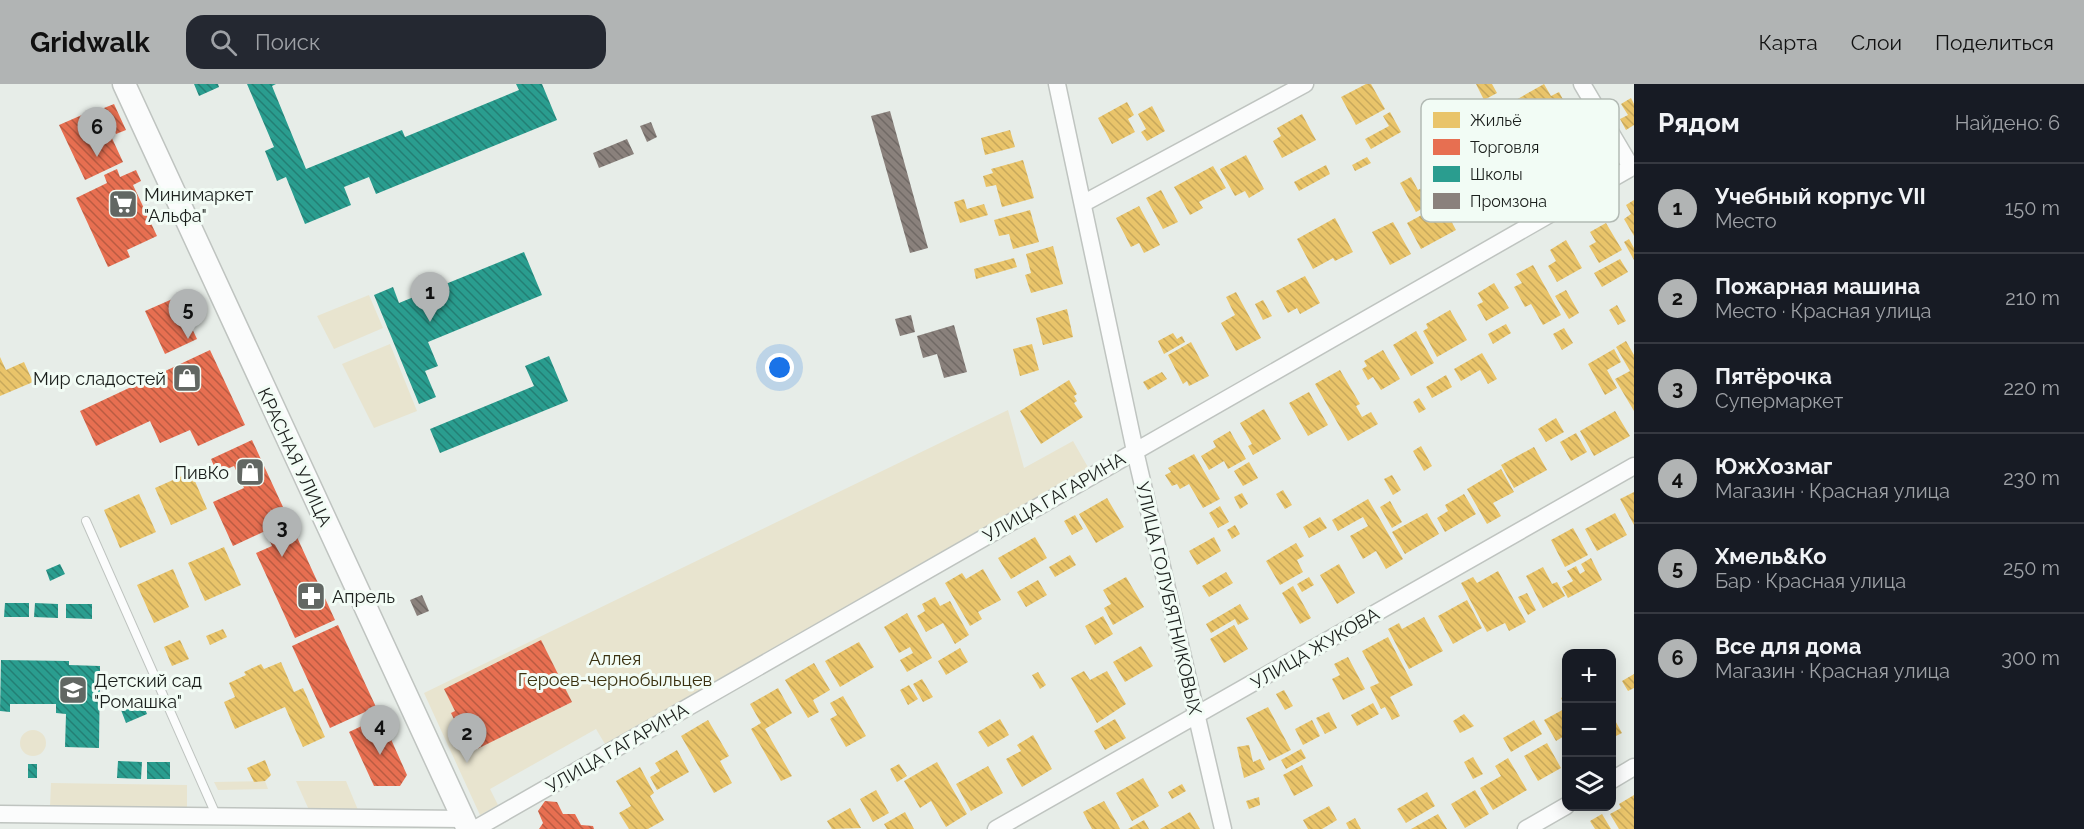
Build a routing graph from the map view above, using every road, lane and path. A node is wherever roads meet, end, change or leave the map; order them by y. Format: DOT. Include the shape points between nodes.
graph roads {
  1 [pos="124,84"];
  2 [pos="1057,84"];
  3 [pos="1305,84"];
  4 [pos="1582,84"];
  5 [pos="1591,99"];
  6 [pos="1619,145"];
  7 [pos="1632,166"];
  8 [pos="1084,203"];
  9 [pos="1534,222"];
  10 [pos="1135,451"];
  11 [pos="1634,466"];
  12 [pos="86,521"];
  13 [pos="1196,715"];
  14 [pos="1634,767"];
  15 [pos="1616,777"];
  16 [pos="1562,808"];
  17 [pos="0,814"];
  18 [pos="218,817"];
  19 [pos="469,826"];
  20 [pos="996,829"];
  21 [pos="1223,829"];
  22 [pos="1526,829"];
  1 -- 19 [label="street, КРАСНАЯ УЛИЦА"];
  2 -- 8 [label="street, УЛИЦА ГОЛУБЯТНИКОВЫХ"];
  3 -- 8 [label="street"];
  4 -- 5 [label="street"];
  6 -- 7 [label="street"];
  8 -- 10 [label="street, УЛИЦА ГОЛУБЯТНИКОВЫХ"];
  9 -- 10 [label="street, УЛИЦА ГАГАРИНА"];
  10 -- 13 [label="street, УЛИЦА ГОЛУБЯТНИКОВЫХ"];
  10 -- 19 [label="street, УЛИЦА ГАГАРИНА"];
  11 -- 13 [label="street, УЛИЦА ЖУКОВА"];
  12 -- 18 [label="lane"];
  13 -- 20 [label="street, УЛИЦА ЖУКОВА"];
  13 -- 21 [label="street, УЛИЦА ГОЛУБЯТНИКОВЫХ"];
  14 -- 15 [label="street"];
  16 -- 22 [label="street"];
  17 -- 18 [label="street"];
  18 -- 19 [label="street"];
}
